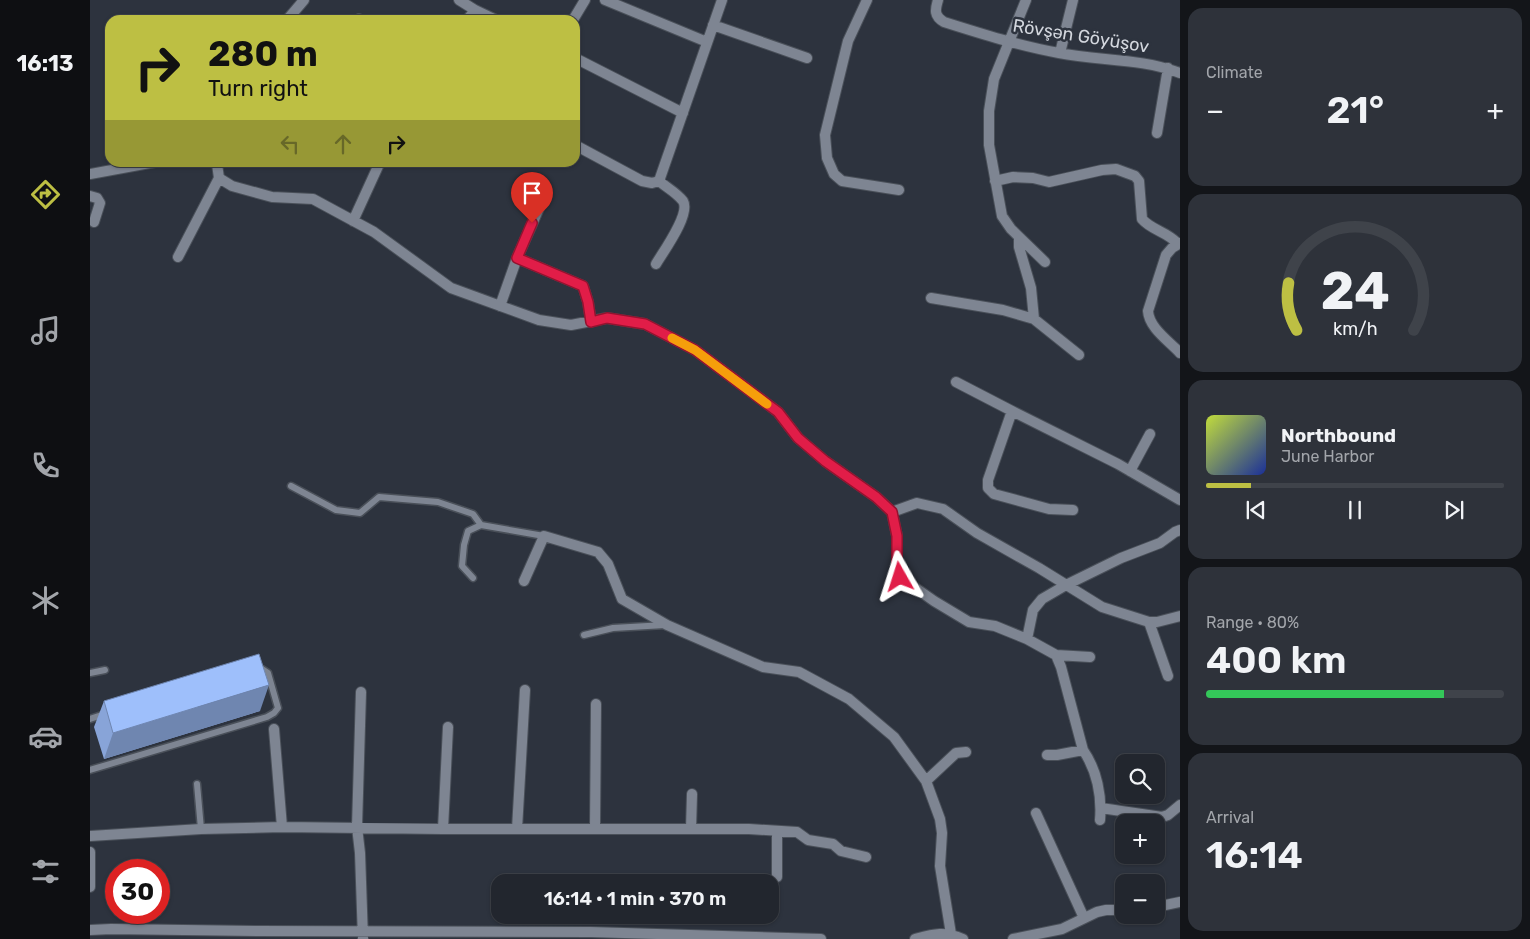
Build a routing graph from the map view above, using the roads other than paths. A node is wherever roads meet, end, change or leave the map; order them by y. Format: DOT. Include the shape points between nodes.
graph roads {
  1 [pos="304,0"];
  2 [pos="459,0"];
  3 [pos="584,0"];
  4 [pos="605,0"];
  5 [pos="722,0"];
  6 [pos="867,0"];
  7 [pos="937,0"];
  8 [pos="1026,0"];
  9 [pos="1073,0"];
  10 [pos="475,10"];
  11 [pos="291,15"];
  12 [pos="471,15"];
  13 [pos="486,15"];
  14 [pos="576,15"];
  15 [pos="713,25"];
  16 [pos="707,42"];
  17 [pos="1009,42"];
  18 [pos="1060,53"];
  19 [pos="807,58"];
  20 [pos="580,61"];
  21 [pos="1168,68"];
  22 [pos="1180,73"];
  23 [pos="683,113"];
  24 [pos="1156,133"];
  25 [pos="580,148"];
  26 [pos="128,167"];
  27 [pos="216,167"];
  28 [pos="378,167"];
  29 [pos="90,174"];
  30 [pos="219,178"];
  31 [pos="659,181"];
  32 [pos="995,181"];
  33 [pos="899,190"];
  34 [pos="90,196"];
  35 [pos="540,206"];
  36 [pos="353,221"];
  37 [pos="94,222"];
  38 [pos="1019,237"];
  39 [pos="1179,244"];
  40 [pos="178,257"];
  41 [pos="517,258"];
  42 [pos="1045,262"];
  43 [pos="656,264"];
  44 [pos="931,298"];
  45 [pos="500,306"];
  46 [pos="1034,319"];
  47 [pos="591,322"];
  48 [pos="1180,353"];
  49 [pos="1079,356"];
  50 [pos="956,382"];
  51 [pos="1012,412"];
  52 [pos="1150,434"];
  53 [pos="1130,471"];
  54 [pos="292,486"];
  55 [pos="1180,500"];
  56 [pos="1073,510"];
  57 [pos="892,512"];
  58 [pos="481,525"];
  59 [pos="1180,530"];
  60 [pos="544,536"];
  61 [pos="473,578"];
  62 [pos="524,581"];
  63 [pos="1066,585"];
  64 [pos="1180,616"];
  65 [pos="1149,622"];
  66 [pos="667,624"];
  67 [pos="584,635"];
  68 [pos="1027,639"];
  69 [pos="1056,655"];
  70 [pos="1090,657"];
  71 [pos="105,670"];
  72 [pos="248,672"];
  73 [pos="90,673"];
  74 [pos="1168,676"];
  75 [pos="524,690"];
  76 [pos="361,692"];
  77 [pos="596,704"];
  78 [pos="111,712"];
  79 [pos="90,719"];
  80 [pos="448,727"];
  81 [pos="274,729"];
  82 [pos="1083,750"];
  83 [pos="966,752"];
  84 [pos="1047,755"];
  85 [pos="90,770"];
  86 [pos="926,781"];
  87 [pos="198,784"];
  88 [pos="692,794"];
  89 [pos="1180,806"];
  90 [pos="1101,808"];
  91 [pos="1036,813"];
  92 [pos="1100,820"];
  93 [pos="282,826"];
  94 [pos="357,827"];
  95 [pos="201,829"];
  96 [pos="443,829"];
  97 [pos="517,829"];
  98 [pos="595,829"];
  99 [pos="691,829"];
  100 [pos="777,831"];
  101 [pos="90,836"];
  102 [pos="90,852"];
  103 [pos="866,857"];
  104 [pos="777,874"];
  105 [pos="90,887"];
  106 [pos="1180,902"];
  107 [pos="1165,905"];
  108 [pos="1115,910"];
  109 [pos="1084,918"];
  110 [pos="90,930"];
  111 [pos="951,934"];
  112 [pos="257,935"];
  113 [pos="363,935"];
  114 [pos="483,936"];
  115 [pos="591,936"];
  116 [pos="702,937"];
  117 [pos="806,938"];
  118 [pos="821,939"];
  119 [pos="915,939"];
  120 [pos="963,939"];
  121 [pos="1013,939"];
  1 -- 11 [label="street"];
  2 -- 10 [label="street"];
  3 -- 14 [label="street"];
  4 -- 16 [label="street"];
  5 -- 15 [label="street"];
  6 -- 33 [label="street" via="848,41 825,135 827,158 834,174 842,181"];
  7 -- 17 [label="street, Rövşən Göyüşov" via="935,10 938,19"];
  8 -- 17 [label="street"];
  9 -- 18 [label="street"];
  10 -- 12 [label="street"];
  10 -- 13 [label="street"];
  15 -- 16 [label="street"];
  15 -- 19 [label="street"];
  16 -- 23 [label="street"];
  17 -- 18 [label="street, Rövşən Göyüşov"];
  17 -- 32 [label="street" via="994,79 989,111 989,145"];
  18 -- 21 [label="street, Rövşən Göyüşov"];
  20 -- 23 [label="street"];
  21 -- 22 [label="street, Rövşən Göyüşov"];
  21 -- 24 [label="street"];
  23 -- 31 [label="street"];
  25 -- 31 [label="street" via="642,181 652,184"];
  26 -- 29 [label="street"];
  27 -- 30 [label="street"];
  28 -- 36 [label="street"];
  30 -- 36 [label="street" via="232,186 272,197 313,199"];
  30 -- 40 [label="street"];
  31 -- 43 [label="street" via="682,200 685,207 683,217"];
  32 -- 38 [label="street" via="1002,216"];
  32 -- 39 [label="street" via="1014,177 1049,182 1102,170 1116,170 1135,176 1139,181 1142,219"];
  34 -- 37 [label="street" via="100,203"];
  35 -- 41 [label="street"];
  36 -- 45 [label="street" via="374,232 451,288"];
  38 -- 42 [label="street"];
  38 -- 46 [label="street" via="1031,288"];
  39 -- 48 [label="street" via="1166,255 1148,318"];
  41 -- 45 [label="street"];
  41 -- 47 [label="street" via="583,286"];
  44 -- 46 [label="street" via="1003,310"];
  45 -- 47 [label="street" via="540,320 571,325"];
  46 -- 49 [label="street"];
  47 -- 57 [label="street" via="607,318 645,324 695,350 778,412 798,438"];
  50 -- 51 [label="street"];
  51 -- 53 [label="street"];
  51 -- 56 [label="street" via="988,488 994,494 1049,509"];
  52 -- 53 [label="street"];
  53 -- 55 [label="street"];
  54 -- 58 [label="lane" via="336,510 360,513 379,497 438,502 473,514"];
  57 -- 63 [label="street" via="916,503 943,509 977,533"];
  57 -- 68 [label="street" via="900,577 969,622 996,626"];
  58 -- 60 [label="lane"];
  58 -- 61 [label="lane" via="468,531 464,544 462,566"];
  59 -- 63 [label="street" via="1160,543"];
  60 -- 62 [label="street"];
  60 -- 66 [label="street" via="598,552 608,564 622,598"];
  63 -- 65 [label="street" via="1102,608"];
  63 -- 68 [label="street" via="1042,600 1033,610"];
  64 -- 65 [label="street"];
  65 -- 74 [label="street"];
  66 -- 67 [label="lane" via="613,628"];
  66 -- 86 [label="street" via="763,667 799,672 849,699 894,737"];
  68 -- 69 [label="street"];
  69 -- 70 [label="street"];
  69 -- 82 [label="street"];
  71 -- 73 [label="lane"];
  72 -- 85 [label="lane" via="262,669 268,673 278,708 274,713"];
  75 -- 97 [label="street"];
  76 -- 94 [label="street"];
  77 -- 98 [label="street"];
  78 -- 79 [label="lane"];
  80 -- 96 [label="street"];
  81 -- 93 [label="street"];
  82 -- 84 [label="street"];
  82 -- 90 [label="street" via="1097,779"];
  83 -- 86 [label="street" via="956,753"];
  86 -- 111 [label="street" via="940,819 940,866"];
  87 -- 95 [label="lane"];
  88 -- 99 [label="street"];
  89 -- 90 [label="street" via="1162,817"];
  90 -- 92 [label="street"];
  91 -- 109 [label="street"];
  93 -- 94 [label="street"];
  93 -- 95 [label="street"];
  94 -- 96 [label="street"];
  94 -- 113 [label="street"];
  95 -- 101 [label="street"];
  96 -- 97 [label="street"];
  97 -- 98 [label="street"];
  98 -- 99 [label="street"];
  99 -- 100 [label="street"];
  100 -- 103 [label="street" via="797,832 808,840 833,844 842,851"];
  100 -- 104 [label="street"];
  102 -- 105 [label="street"];
  106 -- 107 [label="street"];
  108 -- 109 [label="street" via="1097,912"];
  109 -- 121 [label="street" via="1062,929"];
  110 -- 112 [label="street"];
  111 -- 119 [label="street"];
  111 -- 120 [label="street"];
  112 -- 113 [label="street"];
  113 -- 114 [label="street"];
  114 -- 115 [label="street"];
  115 -- 116 [label="street"];
  116 -- 117 [label="street"];
  117 -- 118 [label="street"];
}
